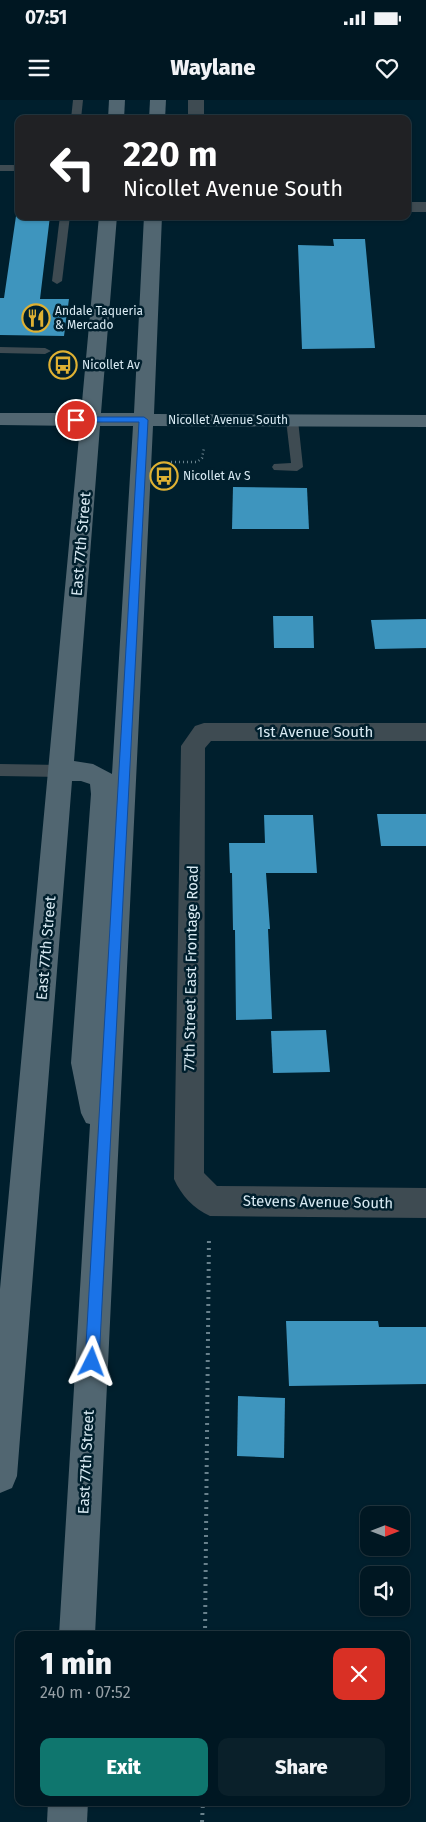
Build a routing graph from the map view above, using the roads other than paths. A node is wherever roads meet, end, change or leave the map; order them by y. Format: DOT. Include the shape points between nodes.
graph roads {
  1 [pos="78,100"];
  2 [pos="117,100"];
  3 [pos="158,100"];
  4 [pos="196,100"];
  5 [pos="76,115"];
  6 [pos="116,115"];
  7 [pos="157,115"];
  8 [pos="196,115"];
  9 [pos="0,168"];
  10 [pos="15,168"];
  11 [pos="411,207"];
  12 [pos="426,207"];
  13 [pos="64,220"];
  14 [pos="108,220"];
  15 [pos="153,220"];
  16 [pos="56,281"];
  17 [pos="0,350"];
  18 [pos="45,351"];
  19 [pos="0,419"];
  20 [pos="92,420"];
  21 [pos="144,420"];
  22 [pos="292,420"];
  23 [pos="426,421"];
  24 [pos="278,467"];
  25 [pos="204,732"];
  26 [pos="426,732"];
  27 [pos="0,770"];
  28 [pos="61,770"];
  29 [pos="104,1148"];
  30 [pos="210,1201"];
  31 [pos="426,1204"];
  32 [pos="0,1476"];
  33 [pos="77,1631"];
  34 [pos="68,1806"];
  35 [pos="67,1822"];
  1 -- 5 [label="lane"];
  2 -- 6 [label="street"];
  3 -- 7 [label="street"];
  4 -- 8 [label="street"];
  9 -- 10 [label="lane"];
  11 -- 12 [label="street"];
  13 -- 16 [label="lane"];
  14 -- 20 [label="street, East 77th Street"];
  15 -- 21 [label="street, East 77th Street"];
  17 -- 18 [label="lane"];
  19 -- 20 [label="street, Nicollet Avenue South"];
  20 -- 21 [label="street, Nicollet Avenue South"];
  20 -- 28 [label="street, East 77th Street"];
  21 -- 22 [label="street, Nicollet Avenue South"];
  21 -- 29 [label="street, East 77th Street"];
  22 -- 23 [label="street, Nicollet Avenue South"];
  22 -- 24 [label="lane" via="297,466"];
  25 -- 26 [label="street, 1st Avenue South"];
  25 -- 30 [label="street, 77th Street East Frontage Road" via="193,746 189,1179"];
  27 -- 28 [label="lane"];
  28 -- 29 [label="street" via="84,771 102,779 104,794 85,1063"];
  28 -- 32 [label="street, East 77th Street"];
  29 -- 33 [label="street, East 77th Street"];
  30 -- 31 [label="street, Stevens Avenue South"];
  34 -- 35 [label="street"];
}
